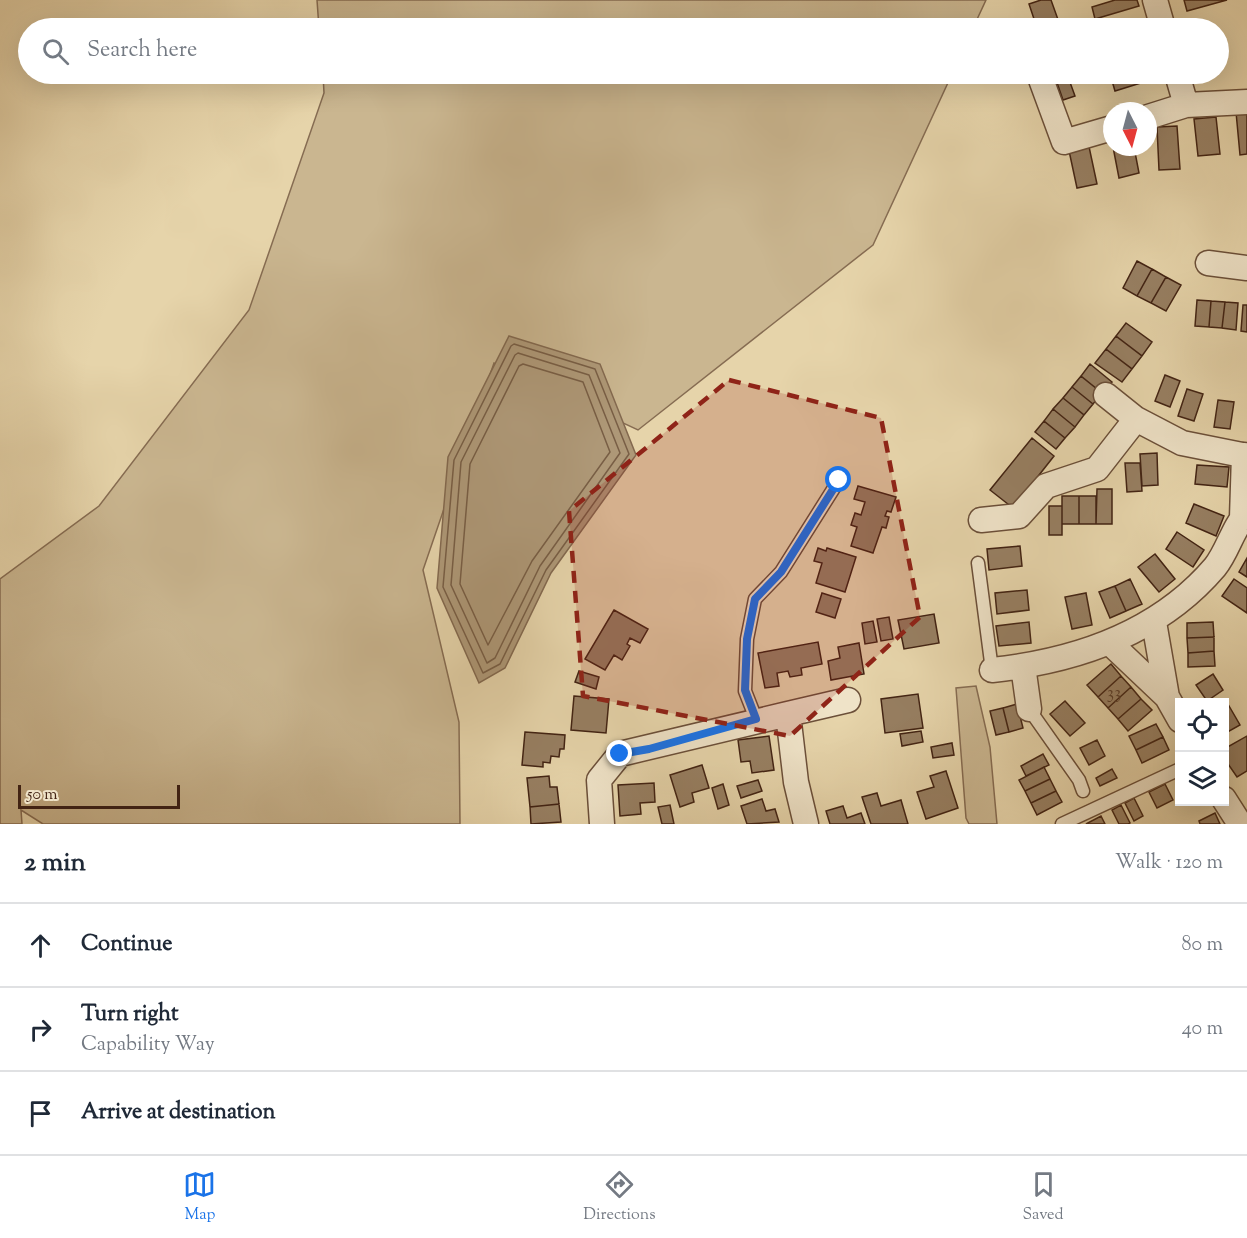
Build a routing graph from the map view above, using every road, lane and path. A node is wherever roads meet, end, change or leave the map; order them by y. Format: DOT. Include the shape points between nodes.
graph roads {
  1 [pos="1155,0"];
  2 [pos="1160,18"];
  3 [pos="1043,84"];
  4 [pos="1180,84"];
  5 [pos="1247,102"];
  6 [pos="1186,105"];
  7 [pos="1157,114"];
  8 [pos="1103,131"];
  9 [pos="1208,263"];
  10 [pos="1247,268"];
  11 [pos="1106,395"];
  12 [pos="1136,419"];
  13 [pos="1246,455"];
  14 [pos="839,480"];
  15 [pos="1244,515"];
  16 [pos="981,520"];
  17 [pos="978,563"];
  18 [pos="1154,622"];
  19 [pos="1110,643"];
  20 [pos="1023,666"];
  21 [pos="992,670"];
  22 [pos="1167,697"];
  23 [pos="848,700"];
  24 [pos="1029,709"];
  25 [pos="1175,712"];
  26 [pos="788,714"];
  27 [pos="756,719"];
  28 [pos="1175,771"];
  29 [pos="1083,791"];
  30 [pos="1228,806"];
  31 [pos="602,824"];
  32 [pos="806,824"];
  33 [pos="1062,824"];
  34 [pos="1240,824"];
  1 -- 2 [label="street"];
  3 -- 8 [label="street" via="1064,142"];
  4 -- 6 [label="street"];
  5 -- 6 [label="street"];
  6 -- 7 [label="street"];
  9 -- 10 [label="street"];
  11 -- 12 [label="street"];
  12 -- 13 [label="street" via="1182,443"];
  12 -- 16 [label="street" via="1097,469 1046,486 1019,516"];
  13 -- 15 [label="street"];
  14 -- 27 [label="lane" via="781,572 755,599 747,639 745,690"];
  15 -- 18 [label="street" via="1215,566 1180,603"];
  17 -- 21 [label="lane"];
  18 -- 19 [label="street"];
  18 -- 22 [label="street"];
  19 -- 20 [label="street"];
  19 -- 22 [label="street"];
  20 -- 21 [label="street"];
  20 -- 24 [label="street"];
  22 -- 25 [label="street"];
  23 -- 26 [label="street"];
  24 -- 29 [label="lane"];
  26 -- 27 [label="street"];
  26 -- 32 [label="street" via="796,782"];
  27 -- 31 [label="street" via="620,754 599,780"];
  28 -- 33 [label="lane"];
  30 -- 34 [label="street"];
}
